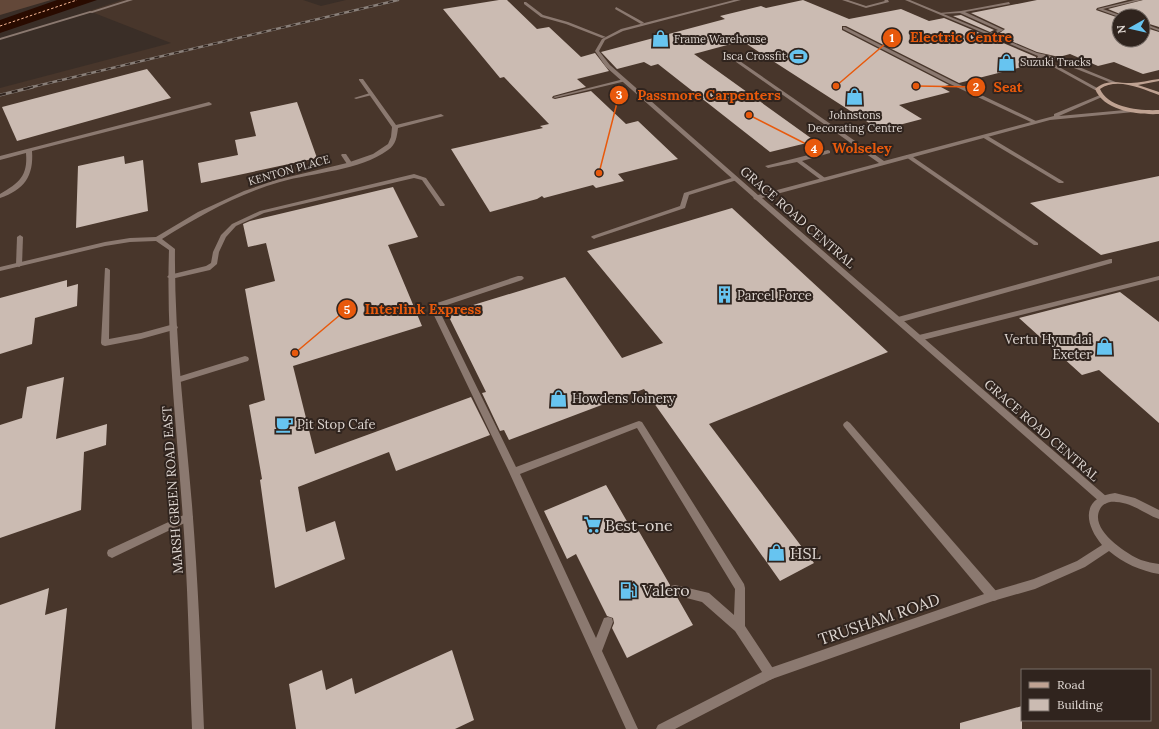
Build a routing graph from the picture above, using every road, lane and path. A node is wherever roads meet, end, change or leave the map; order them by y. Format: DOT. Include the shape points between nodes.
graph roads {
  1 [pos="131,0"];
  2 [pos="739,0"];
  3 [pos="844,0"];
  4 [pos="886,0"];
  5 [pos="907,0"];
  6 [pos="1140,0"];
  7 [pos="525,3"];
  8 [pos="1009,3"];
  9 [pos="616,8"];
  10 [pos="961,12"];
  11 [pos="941,13"];
  12 [pos="1111,13"];
  13 [pos="642,23"];
  14 [pos="27,27"];
  15 [pos="844,28"];
  16 [pos="32,30"];
  17 [pos="992,34"];
  18 [pos="604,37"];
  19 [pos="0,39"];
  20 [pos="1036,54"];
  21 [pos="731,56"];
  22 [pos="361,80"];
  23 [pos="624,80"];
  24 [pos="1159,80"];
  25 [pos="1116,83"];
  26 [pos="1129,84"];
  27 [pos="1097,89"];
  28 [pos="370,94"];
  29 [pos="1159,94"];
  30 [pos="555,96"];
  31 [pos="1100,96"];
  32 [pos="356,98"];
  33 [pos="209,104"];
  34 [pos="1134,110"];
  35 [pos="1144,112"];
  36 [pos="1159,112"];
  37 [pos="441,116"];
  38 [pos="1159,117"];
  39 [pos="1050,118"];
  40 [pos="1035,122"];
  41 [pos="395,127"];
  42 [pos="984,136"];
  43 [pos="28,151"];
  44 [pos="828,152"];
  45 [pos="344,155"];
  46 [pos="908,156"];
  47 [pos="0,158"];
  48 [pos="798,160"];
  49 [pos="349,163"];
  50 [pos="883,163"];
  51 [pos="768,166"];
  52 [pos="735,179"];
  53 [pos="823,179"];
  54 [pos="1060,182"];
  55 [pos="0,196"];
  56 [pos="756,198"];
  57 [pos="442,205"];
  58 [pos="20,237"];
  59 [pos="594,237"];
  60 [pos="156,239"];
  61 [pos="1036,244"];
  62 [pos="1110,261"];
  63 [pos="18,265"];
  64 [pos="0,269"];
  65 [pos="107,270"];
  66 [pos="171,277"];
  67 [pos="520,278"];
  68 [pos="1156,279"];
  69 [pos="1159,285"];
  70 [pos="898,320"];
  71 [pos="174,327"];
  72 [pos="919,338"];
  73 [pos="245,359"];
  74 [pos="177,380"];
  75 [pos="847,425"];
  76 [pos="514,472"];
  77 [pos="1104,500"];
  78 [pos="1158,513"];
  79 [pos="188,517"];
  80 [pos="1110,546"];
  81 [pos="112,553"];
  82 [pos="1159,569"];
  83 [pos="675,590"];
  84 [pos="993,596"];
  85 [pos="608,622"];
  86 [pos="739,627"];
  87 [pos="596,651"];
  88 [pos="770,674"];
  89 [pos="198,729"];
  90 [pos="632,729"];
  91 [pos="662,729"];
  1 -- 16 [label="street"];
  2 -- 13 [label="street"];
  3 -- 4 [label="street" via="866,7 887,2"];
  5 -- 11 [label="street"];
  6 -- 12 [label="street" via="1099,9"];
  7 -- 18 [label="street" via="542,16"];
  8 -- 10 [label="street"];
  9 -- 13 [label="street"];
  10 -- 11 [label="street"];
  10 -- 17 [label="street" via="1002,30"];
  11 -- 17 [label="street"];
  13 -- 18 [label="street"];
  14 -- 16 [label="street"];
  15 -- 40 [label="street"];
  16 -- 19 [label="street"];
  17 -- 20 [label="street"];
  18 -- 23 [label="street, GRACE ROAD CENTRAL" via="597,51"];
  20 -- 25 [label="street"];
  20 -- 27 [label="street"];
  21 -- 50 [label="street"];
  22 -- 28 [label="street"];
  23 -- 30 [label="street"];
  23 -- 52 [label="street, GRACE ROAD CENTRAL"];
  24 -- 26 [label="main road"];
  25 -- 26 [label="main road"];
  25 -- 27 [label="main road" via="1103,85"];
  26 -- 29 [label="main road"];
  27 -- 31 [label="main road"];
  28 -- 32 [label="street"];
  28 -- 41 [label="street"];
  31 -- 34 [label="main road" via="1117,106"];
  31 -- 39 [label="street"];
  33 -- 43 [label="street"];
  34 -- 35 [label="main road"];
  34 -- 39 [label="street"];
  35 -- 36 [label="main road"];
  35 -- 38 [label="main road"];
  37 -- 41 [label="street"];
  39 -- 40 [label="street"];
  40 -- 42 [label="street"];
  41 -- 49 [label="street, KENTON PLACE" via="392,142 386,149 368,158"];
  42 -- 46 [label="street"];
  42 -- 54 [label="street"];
  43 -- 47 [label="street"];
  43 -- 55 [label="street" via="29,170 26,178"];
  44 -- 48 [label="street"];
  45 -- 49 [label="street"];
  46 -- 50 [label="street"];
  46 -- 61 [label="street"];
  48 -- 51 [label="street"];
  48 -- 53 [label="street"];
  49 -- 60 [label="street, KENTON PLACE" via="254,188"];
  50 -- 53 [label="street"];
  52 -- 56 [label="street, GRACE ROAD CENTRAL"];
  52 -- 59 [label="street" via="686,194 683,208"];
  53 -- 56 [label="street"];
  56 -- 70 [label="street, GRACE ROAD CENTRAL"];
  57 -- 66 [label="street" via="424,179 414,176 262,212 234,225 223,236 214,264 208,268"];
  58 -- 63 [label="street"];
  60 -- 63 [label="street" via="105,244"];
  60 -- 66 [label="street, MARSH GREEN ROAD EAST" via="172,250"];
  62 -- 70 [label="street"];
  63 -- 64 [label="street"];
  65 -- 71 [label="street" via="104,343"];
  66 -- 71 [label="street, MARSH GREEN ROAD EAST"];
  67 -- 76 [label="street" via="434,307"];
  68 -- 69 [label="street"];
  68 -- 72 [label="street"];
  70 -- 72 [label="street, GRACE ROAD CENTRAL"];
  71 -- 74 [label="street, MARSH GREEN ROAD EAST"];
  72 -- 77 [label="street, GRACE ROAD CENTRAL"];
  73 -- 74 [label="street"];
  74 -- 79 [label="street, MARSH GREEN ROAD EAST"];
  75 -- 84 [label="street"];
  76 -- 86 [label="street" via="639,424 740,588"];
  76 -- 87 [label="street"];
  77 -- 78 [label="street" via="1120,498"];
  77 -- 80 [label="street" via="1098,503 1093,511 1094,522 1099,534"];
  79 -- 81 [label="street"];
  79 -- 89 [label="street, MARSH GREEN ROAD EAST"];
  80 -- 82 [label="street" via="1139,565"];
  80 -- 84 [label="street, TRUSHAM ROAD" via="1081,564 1035,584"];
  83 -- 86 [label="street" via="705,597"];
  84 -- 88 [label="street, TRUSHAM ROAD"];
  85 -- 87 [label="street"];
  86 -- 88 [label="street"];
  87 -- 90 [label="street"];
  88 -- 91 [label="street, TRUSHAM ROAD"];
}
